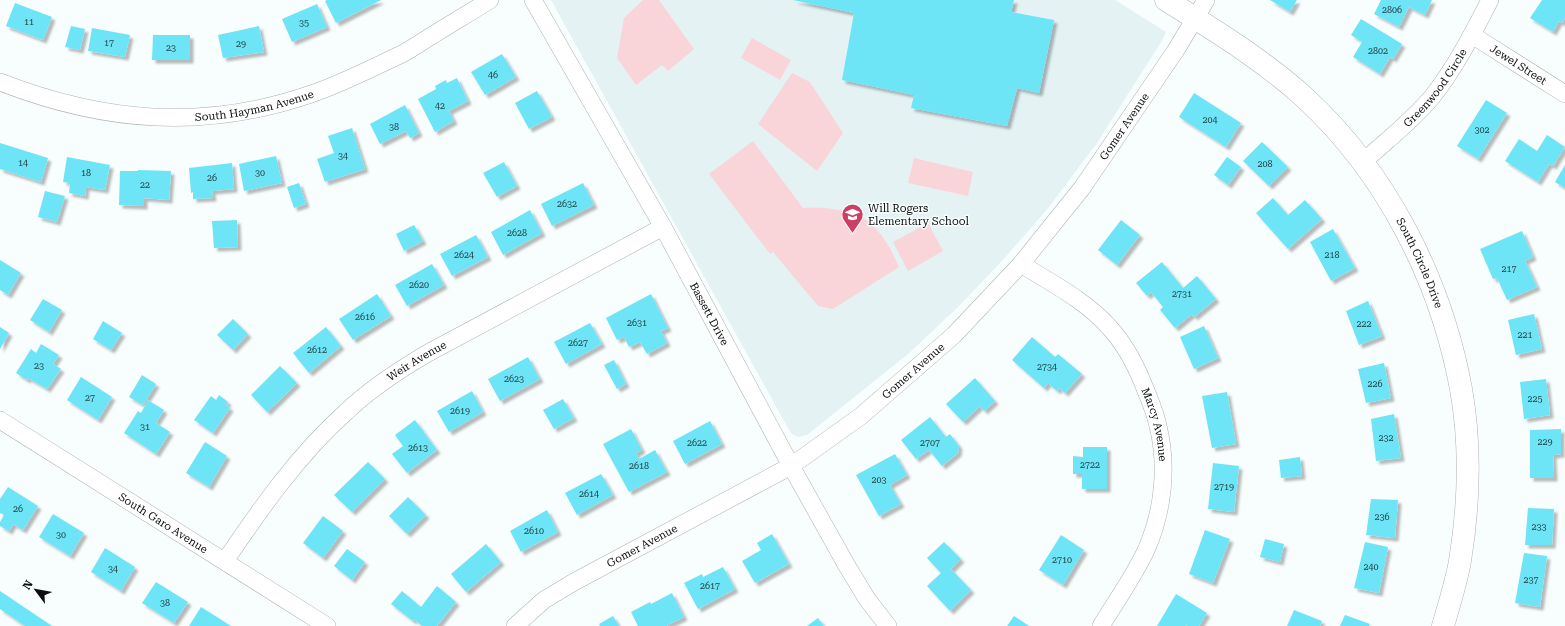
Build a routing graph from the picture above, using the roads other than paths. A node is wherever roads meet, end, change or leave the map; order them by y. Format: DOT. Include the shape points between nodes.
graph roads {
  1 [pos="490,0"];
  2 [pos="533,0"];
  3 [pos="1166,0"];
  4 [pos="1490,0"];
  5 [pos="1201,9"];
  6 [pos="1472,35"];
  7 [pos="0,82"];
  8 [pos="1565,94"];
  9 [pos="1363,162"];
  10 [pos="663,227"];
  11 [pos="1021,264"];
  12 [pos="0,420"];
  13 [pos="791,466"];
  14 [pos="225,561"];
  15 [pos="326,626"];
  16 [pos="515,626"];
  17 [pos="888,626"];
  18 [pos="1101,626"];
  19 [pos="1443,626"];
  1 -- 7 [label="street, South Hayman Avenue" via="404,53 358,74 314,93 244,112 172,118 110,114 51,100"];
  2 -- 10 [label="street, Bassett Drive"];
  3 -- 5 [label="main road, South Circle Drive"];
  4 -- 6 [label="street, Greenwood Circle"];
  5 -- 9 [label="main road, South Circle Drive" via="1246,52 1304,97"];
  5 -- 11 [label="street, Gomer Avenue" via="1163,70 1082,188"];
  6 -- 8 [label="street, Jewel Street"];
  6 -- 9 [label="street, Greenwood Circle" via="1432,97"];
  9 -- 19 [label="main road, South Circle Drive" via="1388,199 1427,275 1453,353 1461,391 1466,440 1466,512 1460,562"];
  10 -- 13 [label="street, Bassett Drive"];
  10 -- 14 [label="street, Weir Avenue" via="428,353 372,390 346,411 289,471"];
  11 -- 13 [label="street, Gomer Avenue" via="954,335 861,416"];
  11 -- 18 [label="street, Marcy Avenue" via="1072,296 1109,327 1126,348 1138,371 1159,427 1163,482 1158,516 1147,548"];
  12 -- 14 [label="street, South Garo Avenue"];
  13 -- 16 [label="street, Gomer Avenue" via="574,582 544,600"];
  13 -- 17 [label="street, Bassett Drive" via="846,566"];
  14 -- 15 [label="street, South Garo Avenue"];
}
